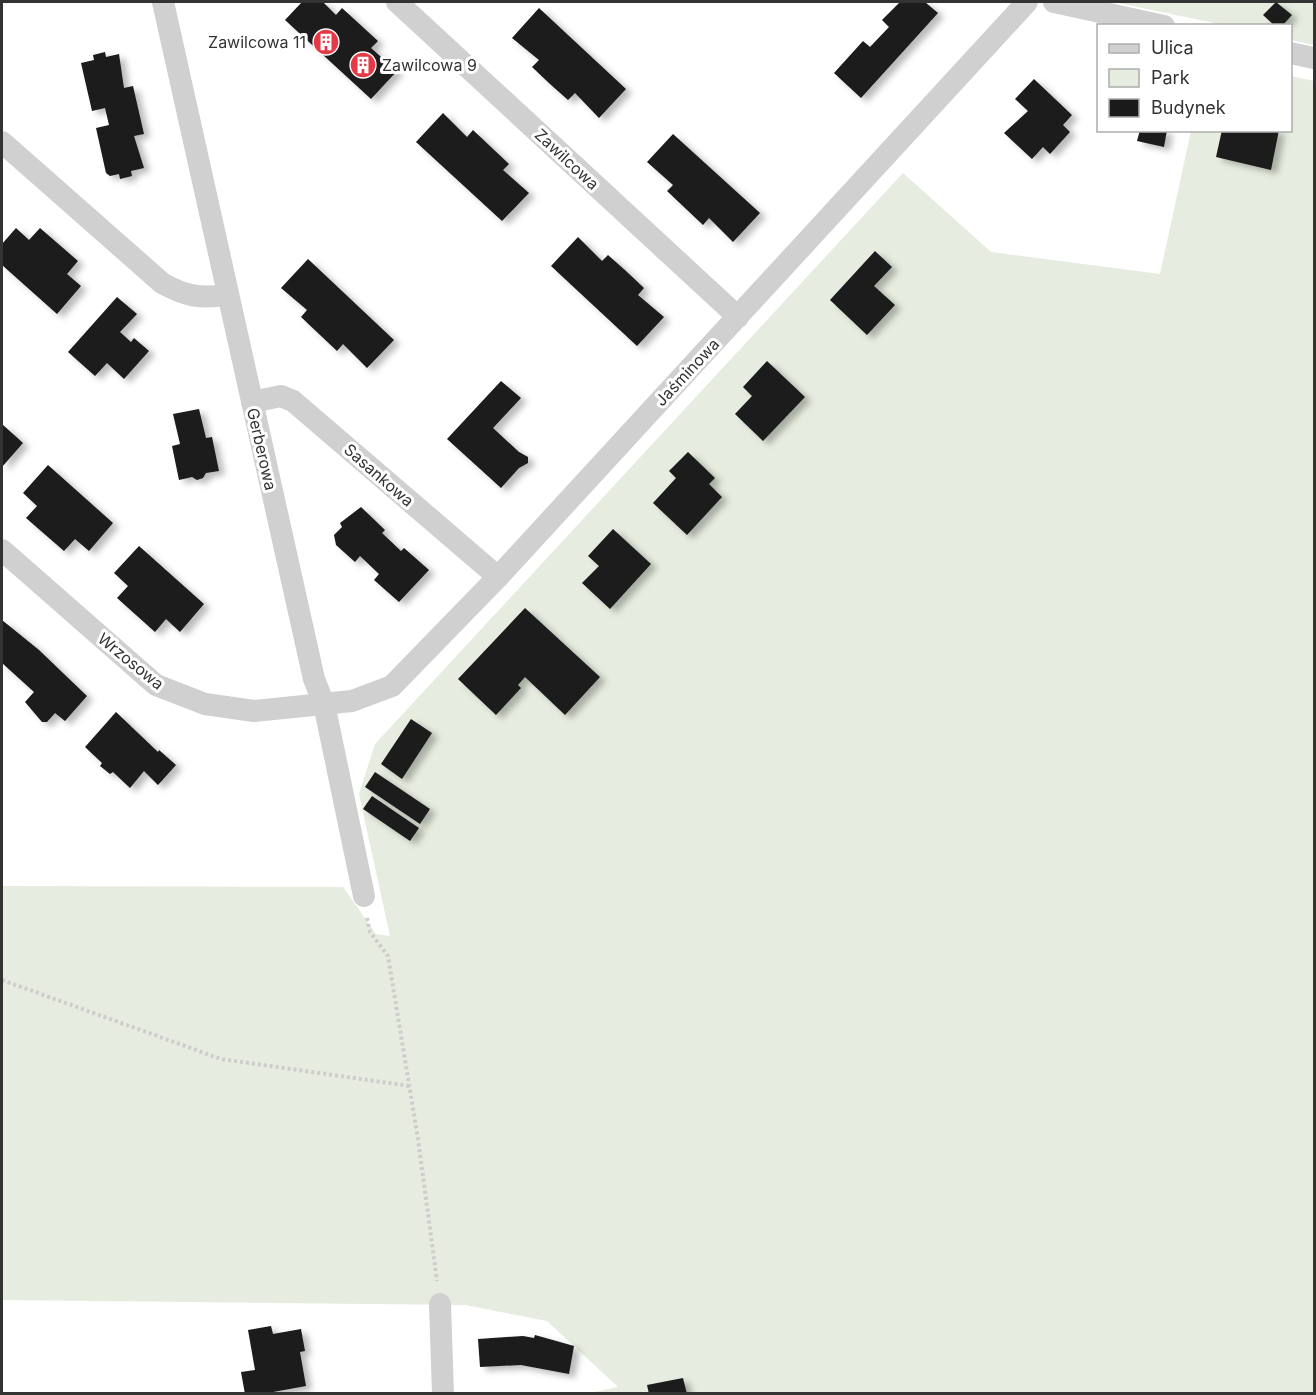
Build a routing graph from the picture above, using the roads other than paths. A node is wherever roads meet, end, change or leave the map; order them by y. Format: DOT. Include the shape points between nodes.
graph roads {
  1 [pos="163,2"];
  2 [pos="397,2"];
  3 [pos="1027,2"];
  4 [pos="1054,2"];
  5 [pos="1155,24"];
  6 [pos="1292,53"];
  7 [pos="1314,58"];
  8 [pos="2,142"];
  9 [pos="226,295"];
  10 [pos="738,317"];
  11 [pos="252,402"];
  12 [pos="2,550"];
  13 [pos="498,577"];
  14 [pos="324,704"];
  15 [pos="364,896"];
  16 [pos="440,1304"];
  17 [pos="443,1394"];
  1 -- 9 [label="street, Gerberowa"];
  2 -- 10 [label="street, Zawilcowa"];
  3 -- 10 [label="street, Jaśminowa"];
  4 -- 5 [label="street"];
  6 -- 7 [label="street"];
  8 -- 9 [label="street" via="162,283 194,297"];
  9 -- 11 [label="street, Gerberowa"];
  10 -- 13 [label="street, Jaśminowa"];
  11 -- 13 [label="street, Sasankowa" via="281,396 293,401"];
  11 -- 14 [label="street, Gerberowa" via="314,679"];
  12 -- 14 [label="street, Wrzosowa" via="156,685 232,710"];
  13 -- 14 [label="street, Jaśminowa" via="392,686 352,700"];
  14 -- 15 [label="street, Gerberowa"];
  16 -- 17 [label="street"];
}
